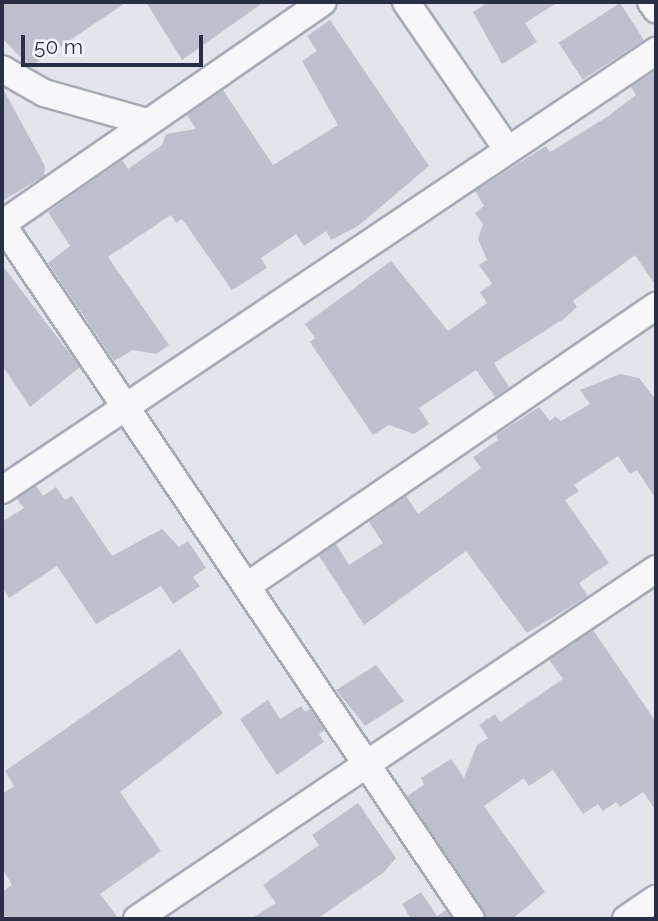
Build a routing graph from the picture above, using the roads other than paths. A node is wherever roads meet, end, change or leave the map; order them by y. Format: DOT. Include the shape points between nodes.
graph roads {
  1 [pos="323,2"];
  2 [pos="406,2"];
  3 [pos="651,2"];
  4 [pos="656,9"];
  5 [pos="656,51"];
  6 [pos="2,69"];
  7 [pos="143,121"];
  8 [pos="507,149"];
  9 [pos="2,224"];
  10 [pos="656,306"];
  11 [pos="127,408"];
  12 [pos="2,490"];
  13 [pos="656,569"];
  14 [pos="247,586"];
  15 [pos="368,766"];
  16 [pos="656,899"];
  17 [pos="137,919"];
  18 [pos="471,919"];
  19 [pos="626,919"];
  1 -- 7 [label="street"];
  2 -- 8 [label="street"];
  3 -- 4 [label="street"];
  5 -- 8 [label="street"];
  6 -- 7 [label="street" via="44,93"];
  7 -- 9 [label="street"];
  8 -- 11 [label="street"];
  9 -- 11 [label="street"];
  10 -- 14 [label="street"];
  11 -- 12 [label="street"];
  11 -- 14 [label="street"];
  13 -- 15 [label="street"];
  14 -- 15 [label="street"];
  15 -- 17 [label="street"];
  15 -- 18 [label="street"];
  16 -- 19 [label="street"];
}
